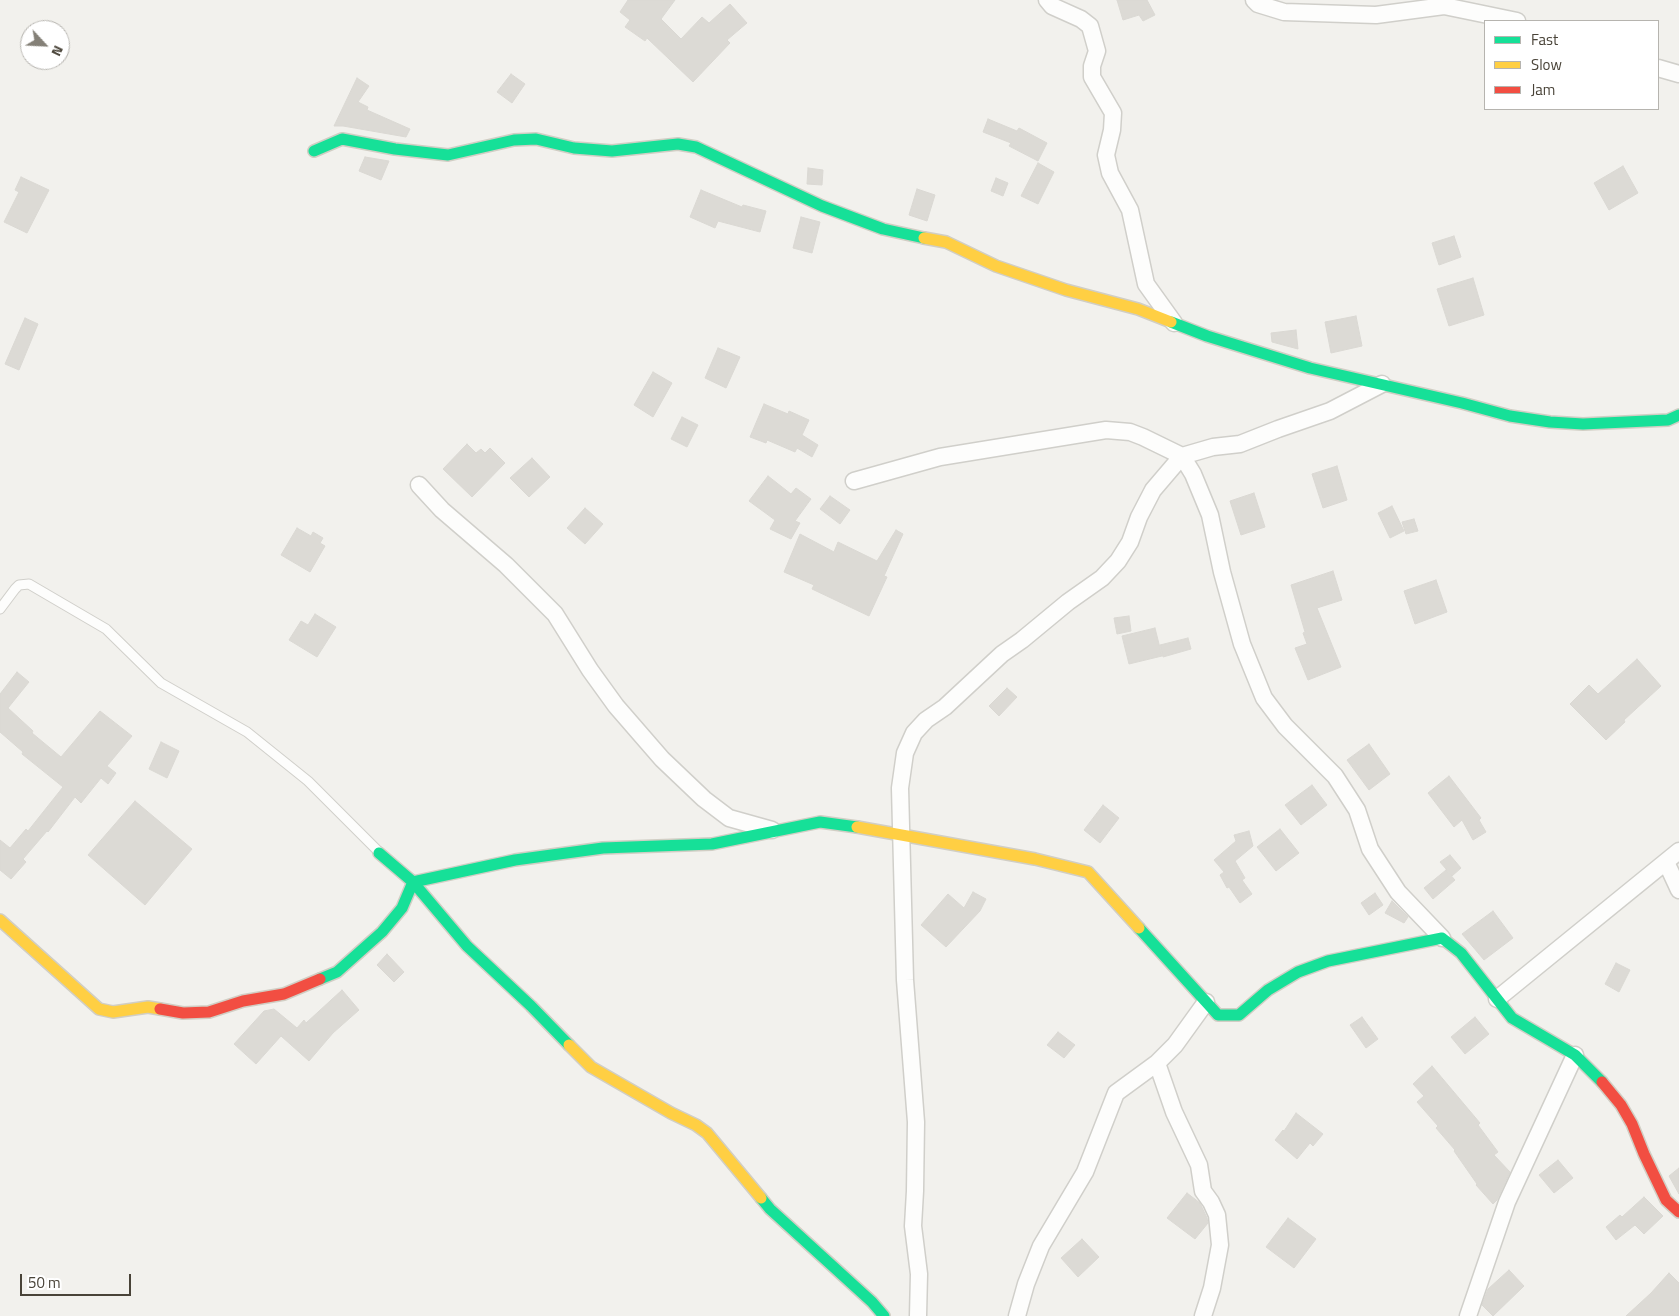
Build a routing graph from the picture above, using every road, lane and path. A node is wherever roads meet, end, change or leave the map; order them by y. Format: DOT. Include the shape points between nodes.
graph roads {
  1 [pos="1047,0"];
  2 [pos="1254,0"];
  3 [pos="1512,20"];
  4 [pos="1659,68"];
  5 [pos="1679,74"];
  6 [pos="314,151"];
  7 [pos="1174,323"];
  8 [pos="1382,384"];
  9 [pos="1679,415"];
  10 [pos="1182,456"];
  11 [pos="854,481"];
  12 [pos="419,484"];
  13 [pos="0,609"];
  14 [pos="775,831"];
  15 [pos="901,835"];
  16 [pos="1679,851"];
  17 [pos="379,853"];
  18 [pos="1666,862"];
  19 [pos="413,882"];
  20 [pos="1679,890"];
  21 [pos="0,920"];
  22 [pos="1442,938"];
  23 [pos="1497,999"];
  24 [pos="1206,1002"];
  25 [pos="1575,1055"];
  26 [pos="1157,1063"];
  27 [pos="1679,1212"];
  28 [pos="884,1316"];
  29 [pos="918,1316"];
  30 [pos="1017,1316"];
  31 [pos="1203,1316"];
  32 [pos="1468,1316"];
  1 -- 7 [label="street" via="1052,6 1090,26 1097,51 1092,77 1113,113 1106,155 1110,172 1130,210 1146,284"];
  2 -- 3 [label="street" via="1284,12 1376,15 1444,6"];
  4 -- 5 [label="street"];
  6 -- 7 [label="street" via="342,138 395,149 448,154 514,140 536,139 574,148 612,151 678,144 696,147 822,206 883,228 946,242 1005,269"];
  7 -- 8 [label="street" via="1310,368"];
  8 -- 9 [label="street" via="1510,416 1550,422 1628,423 1668,420"];
  8 -- 10 [label="street" via="1330,412 1240,444 1213,447"];
  10 -- 11 [label="street" via="1130,432 1106,430 940,457"];
  10 -- 15 [label="street" via="1154,490 1118,562 1102,578 1002,654 914,733 905,753 900,788"];
  10 -- 22 [label="street" via="1210,515 1242,644 1264,698 1285,726 1335,776 1356,810 1370,849 1398,892"];
  12 -- 14 [label="street" via="442,510 506,565 555,614 611,699 662,759 729,818"];
  13 -- 17 [label="lane" via="15,588 29,584 106,629 160,683 247,732 308,781"];
  14 -- 15 [label="street" via="820,822"];
  14 -- 19 [label="street" via="712,844 603,848 525,858"];
  15 -- 24 [label="street" via="1088,872"];
  15 -- 29 [label="street" via="905,980 916,1122 912,1226 919,1274"];
  16 -- 18 [label="street"];
  17 -- 19 [label="street"];
  18 -- 20 [label="street"];
  18 -- 23 [label="street"];
  19 -- 21 [label="street" via="402,908 382,932 337,972 284,994 209,1012 183,1013 148,1007 113,1012 99,1009"];
  19 -- 28 [label="street" via="479,957 592,1067 707,1132 770,1209"];
  22 -- 23 [label="street" via="1461,953"];
  22 -- 24 [label="street" via="1328,961 1298,972 1268,990 1239,1015 1218,1015"];
  23 -- 25 [label="street" via="1512,1018"];
  24 -- 26 [label="street" via="1175,1045"];
  25 -- 27 [label="street" via="1600,1078 1621,1105 1666,1200"];
  25 -- 32 [label="street" via="1508,1202"];
  26 -- 30 [label="street" via="1116,1093 1085,1172 1041,1246"];
  26 -- 31 [label="street" via="1174,1112 1199,1165 1203,1191 1217,1215 1220,1245"];
}
